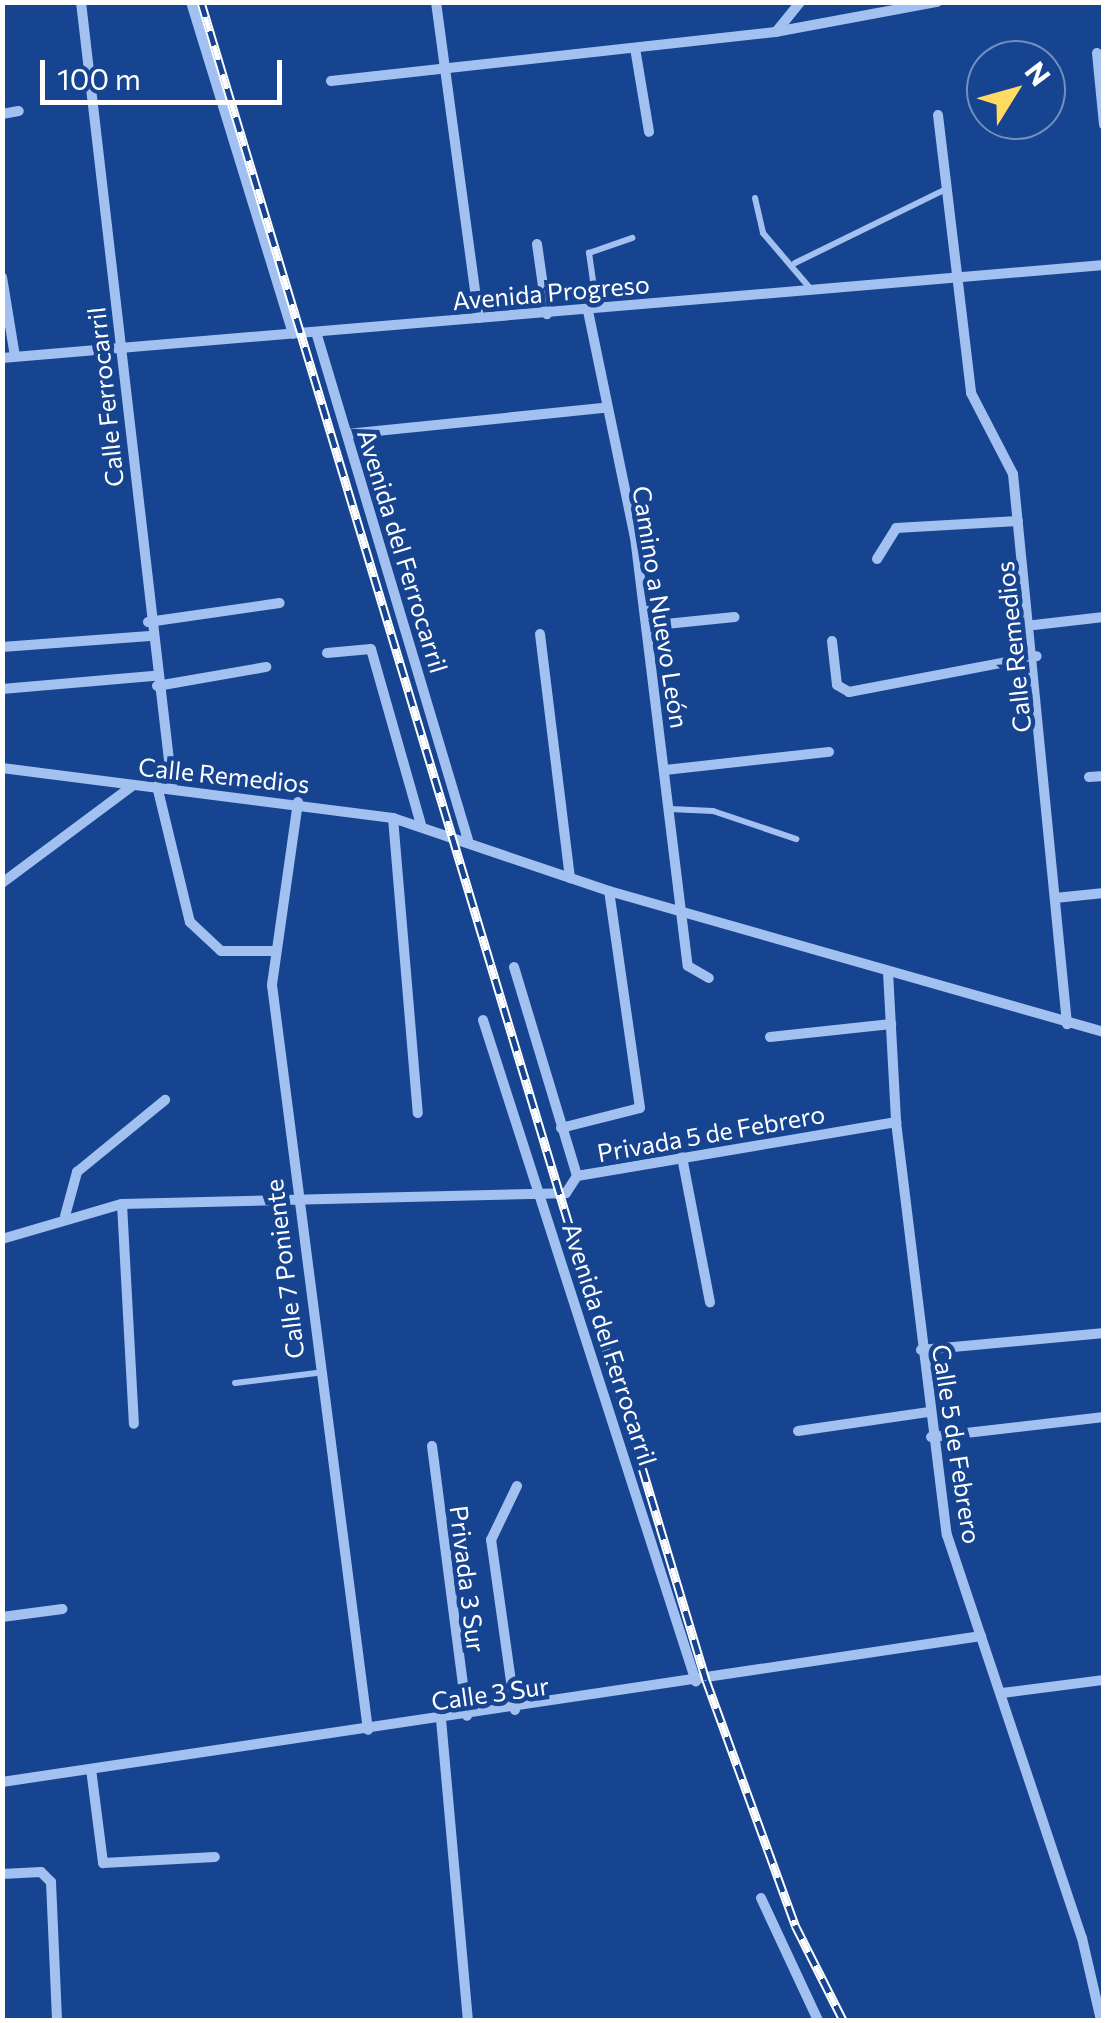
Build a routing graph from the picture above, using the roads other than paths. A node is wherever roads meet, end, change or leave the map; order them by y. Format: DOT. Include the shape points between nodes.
graph roads {
  1 [pos="81,2"];
  2 [pos="192,2"];
  3 [pos="436,2"];
  4 [pos="800,2"];
  5 [pos="938,2"];
  6 [pos="775,32"];
  7 [pos="635,48"];
  8 [pos="1096,53"];
  9 [pos="442,68"];
  10 [pos="331,81"];
  11 [pos="19,111"];
  12 [pos="2,114"];
  13 [pos="938,114"];
  14 [pos="1104,126"];
  15 [pos="648,132"];
  16 [pos="947,188"];
  17 [pos="755,198"];
  18 [pos="632,238"];
  19 [pos="537,244"];
  20 [pos="795,264"];
  21 [pos="1104,265"];
  22 [pos="2,276"];
  23 [pos="959,276"];
  24 [pos="810,288"];
  25 [pos="592,310"];
  26 [pos="547,314"];
  27 [pos="479,318"];
  28 [pos="316,332"];
  29 [pos="294,334"];
  30 [pos="121,350"];
  31 [pos="15,356"];
  32 [pos="2,358"];
  33 [pos="605,408"];
  34 [pos="347,434"];
  35 [pos="1018,521"];
  36 [pos="877,559"];
  37 [pos="280,602"];
  38 [pos="735,617"];
  39 [pos="1104,617"];
  40 [pos="148,622"];
  41 [pos="646,626"];
  42 [pos="1034,626"];
  43 [pos="540,634"];
  44 [pos="150,636"];
  45 [pos="832,642"];
  46 [pos="2,648"];
  47 [pos="327,653"];
  48 [pos="1037,656"];
  49 [pos="266,667"];
  50 [pos="156,681"];
  51 [pos="2,689"];
  52 [pos="830,752"];
  53 [pos="2,768"];
  54 [pos="665,770"];
  55 [pos="1104,776"];
  56 [pos="1089,778"];
  57 [pos="132,786"];
  58 [pos="157,786"];
  59 [pos="172,786"];
  60 [pos="298,802"];
  61 [pos="670,809"];
  62 [pos="394,818"];
  63 [pos="421,824"];
  64 [pos="796,839"];
  65 [pos="468,840"];
  66 [pos="570,878"];
  67 [pos="2,883"];
  68 [pos="609,891"];
  69 [pos="1104,893"];
  70 [pos="1055,898"];
  71 [pos="682,911"];
  72 [pos="272,951"];
  73 [pos="514,967"];
  74 [pos="888,972"];
  75 [pos="709,978"];
  76 [pos="482,1020"];
  77 [pos="891,1024"];
  78 [pos="1067,1024"];
  79 [pos="1104,1032"];
  80 [pos="770,1037"];
  81 [pos="165,1100"];
  82 [pos="418,1113"];
  83 [pos="896,1122"];
  84 [pos="561,1128"];
  85 [pos="682,1157"];
  86 [pos="576,1176"];
  87 [pos="542,1194"];
  88 [pos="122,1204"];
  89 [pos="297,1205"];
  90 [pos="65,1216"];
  91 [pos="2,1238"];
  92 [pos="710,1302"];
  93 [pos="1104,1333"];
  94 [pos="920,1350"];
  95 [pos="316,1373"];
  96 [pos="235,1383"];
  97 [pos="928,1412"];
  98 [pos="1104,1418"];
  99 [pos="134,1424"];
  100 [pos="798,1431"];
  101 [pos="931,1438"];
  102 [pos="432,1446"];
  103 [pos="517,1486"];
  104 [pos="62,1609"];
  105 [pos="2,1617"];
  106 [pos="981,1636"];
  107 [pos="1104,1680"];
  108 [pos="696,1682"];
  109 [pos="1002,1693"];
  110 [pos="514,1710"];
  111 [pos="467,1716"];
  112 [pos="441,1719"];
  113 [pos="368,1730"];
  114 [pos="91,1769"];
  115 [pos="2,1782"];
  116 [pos="216,1857"];
  117 [pos="2,1874"];
  118 [pos="761,1898"];
  119 [pos="57,2020"];
  120 [pos="468,2020"];
  121 [pos="818,2020"];
  122 [pos="1101,2020"];
  1 -- 30 [label="street, Calle Ferrocarril"];
  2 -- 29 [label="street"];
  3 -- 9 [label="street"];
  4 -- 6 [label="street"];
  5 -- 6 [label="street"];
  6 -- 7 [label="street"];
  7 -- 9 [label="street"];
  7 -- 15 [label="street"];
  8 -- 14 [label="street"];
  9 -- 10 [label="street"];
  9 -- 27 [label="street"];
  11 -- 12 [label="street"];
  13 -- 16 [label="street, Calle Remedios"];
  16 -- 20 [label="lane"];
  16 -- 23 [label="street, Calle Remedios"];
  17 -- 20 [label="lane" via="762,233"];
  18 -- 25 [label="lane" via="586,256"];
  19 -- 26 [label="street"];
  20 -- 24 [label="lane"];
  21 -- 23 [label="street, Avenida Progreso"];
  22 -- 31 [label="street"];
  23 -- 24 [label="street, Avenida Progreso"];
  23 -- 35 [label="street, Calle Remedios" via="971,393 1013,474"];
  24 -- 25 [label="street, Avenida Progreso"];
  25 -- 26 [label="street, Avenida Progreso"];
  25 -- 33 [label="street, Camino a Nuevo León"];
  26 -- 27 [label="street, Avenida Progreso"];
  27 -- 28 [label="street, Avenida Progreso"];
  28 -- 29 [label="street, Avenida Progreso"];
  28 -- 34 [label="street, Avenida del Ferrocarril"];
  29 -- 30 [label="street, Avenida Progreso"];
  30 -- 31 [label="street, Avenida Progreso"];
  30 -- 40 [label="street, Calle Ferrocarril"];
  31 -- 32 [label="street, Avenida Progreso"];
  33 -- 34 [label="street"];
  33 -- 41 [label="street, Camino a Nuevo León"];
  34 -- 65 [label="street, Avenida del Ferrocarril"];
  35 -- 36 [label="street" via="896,528"];
  35 -- 42 [label="street, Calle Remedios"];
  37 -- 40 [label="street"];
  38 -- 41 [label="street"];
  39 -- 42 [label="street"];
  40 -- 44 [label="street, Calle Ferrocarril"];
  41 -- 54 [label="street, Camino a Nuevo León"];
  42 -- 48 [label="street, Calle Remedios"];
  43 -- 66 [label="street"];
  44 -- 46 [label="street"];
  44 -- 50 [label="street, Calle Ferrocarril"];
  45 -- 48 [label="street" via="837,685 849,692"];
  47 -- 63 [label="street" via="370,647"];
  48 -- 70 [label="street, Calle Remedios"];
  49 -- 50 [label="street"];
  50 -- 51 [label="street"];
  50 -- 59 [label="street, Calle Ferrocarril"];
  52 -- 54 [label="street"];
  53 -- 57 [label="street, Calle Remedios"];
  54 -- 61 [label="street, Camino a Nuevo León"];
  55 -- 56 [label="street"];
  57 -- 58 [label="street, Calle Remedios"];
  57 -- 67 [label="street"];
  58 -- 59 [label="street, Calle Remedios"];
  58 -- 72 [label="street" via="190,922 221,951"];
  59 -- 60 [label="street, Calle Remedios"];
  60 -- 62 [label="street, Calle Remedios"];
  60 -- 72 [label="street, Calle 7 Poniente"];
  61 -- 64 [label="lane" via="713,811"];
  61 -- 71 [label="street, Camino a Nuevo León"];
  62 -- 63 [label="street, Calle Remedios"];
  62 -- 82 [label="street"];
  63 -- 65 [label="street, Calle Remedios"];
  65 -- 66 [label="street, Calle Remedios"];
  66 -- 68 [label="street, Calle Remedios"];
  68 -- 71 [label="street, Calle Remedios"];
  68 -- 84 [label="street" via="640,1108"];
  69 -- 70 [label="street"];
  70 -- 78 [label="street, Calle Remedios"];
  71 -- 74 [label="street, Calle Remedios"];
  71 -- 75 [label="street, Camino a Nuevo León" via="688,966"];
  72 -- 89 [label="street, Calle 7 Poniente"];
  73 -- 84 [label="street"];
  74 -- 77 [label="street, Calle 5 de Febrero"];
  74 -- 78 [label="street, Calle Remedios"];
  76 -- 87 [label="street, Avenida del Ferrocarril"];
  77 -- 80 [label="street"];
  77 -- 83 [label="street, Calle 5 de Febrero"];
  78 -- 79 [label="street, Calle Remedios"];
  81 -- 90 [label="street" via="77,1172"];
  83 -- 85 [label="street, Privada 5 de Febrero"];
  83 -- 94 [label="street, Calle 5 de Febrero"];
  84 -- 86 [label="street"];
  85 -- 86 [label="street, Privada 5 de Febrero"];
  85 -- 92 [label="street"];
  86 -- 87 [label="street, Privada 5 de Febrero" via="566,1193"];
  87 -- 89 [label="street"];
  87 -- 108 [label="street, Avenida del Ferrocarril"];
  88 -- 89 [label="street"];
  88 -- 90 [label="street"];
  88 -- 99 [label="street"];
  89 -- 95 [label="street, Calle 7 Poniente"];
  90 -- 91 [label="street"];
  93 -- 94 [label="street"];
  94 -- 97 [label="street, Calle 5 de Febrero"];
  95 -- 96 [label="lane"];
  95 -- 113 [label="street, Calle 7 Poniente"];
  97 -- 100 [label="street"];
  97 -- 101 [label="street, Calle 5 de Febrero"];
  98 -- 101 [label="street"];
  101 -- 106 [label="street, Calle 5 de Febrero" via="947,1535"];
  102 -- 111 [label="street, Privada 3 Sur"];
  103 -- 110 [label="street" via="491,1540"];
  104 -- 105 [label="street"];
  106 -- 108 [label="street, Calle 3 Sur"];
  106 -- 109 [label="street, Calle 5 de Febrero"];
  107 -- 109 [label="street"];
  108 -- 110 [label="street, Calle 3 Sur"];
  109 -- 122 [label="street, Calle 5 de Febrero"];
  110 -- 111 [label="street, Calle 3 Sur"];
  111 -- 112 [label="street, Calle 3 Sur"];
  112 -- 113 [label="street, Calle 3 Sur"];
  112 -- 120 [label="street"];
  113 -- 114 [label="street, Calle 3 Sur"];
  114 -- 115 [label="street, Calle 3 Sur"];
  114 -- 116 [label="street" via="103,1863"];
  117 -- 119 [label="street" via="41,1872 51,1882"];
  118 -- 121 [label="street"];
}
